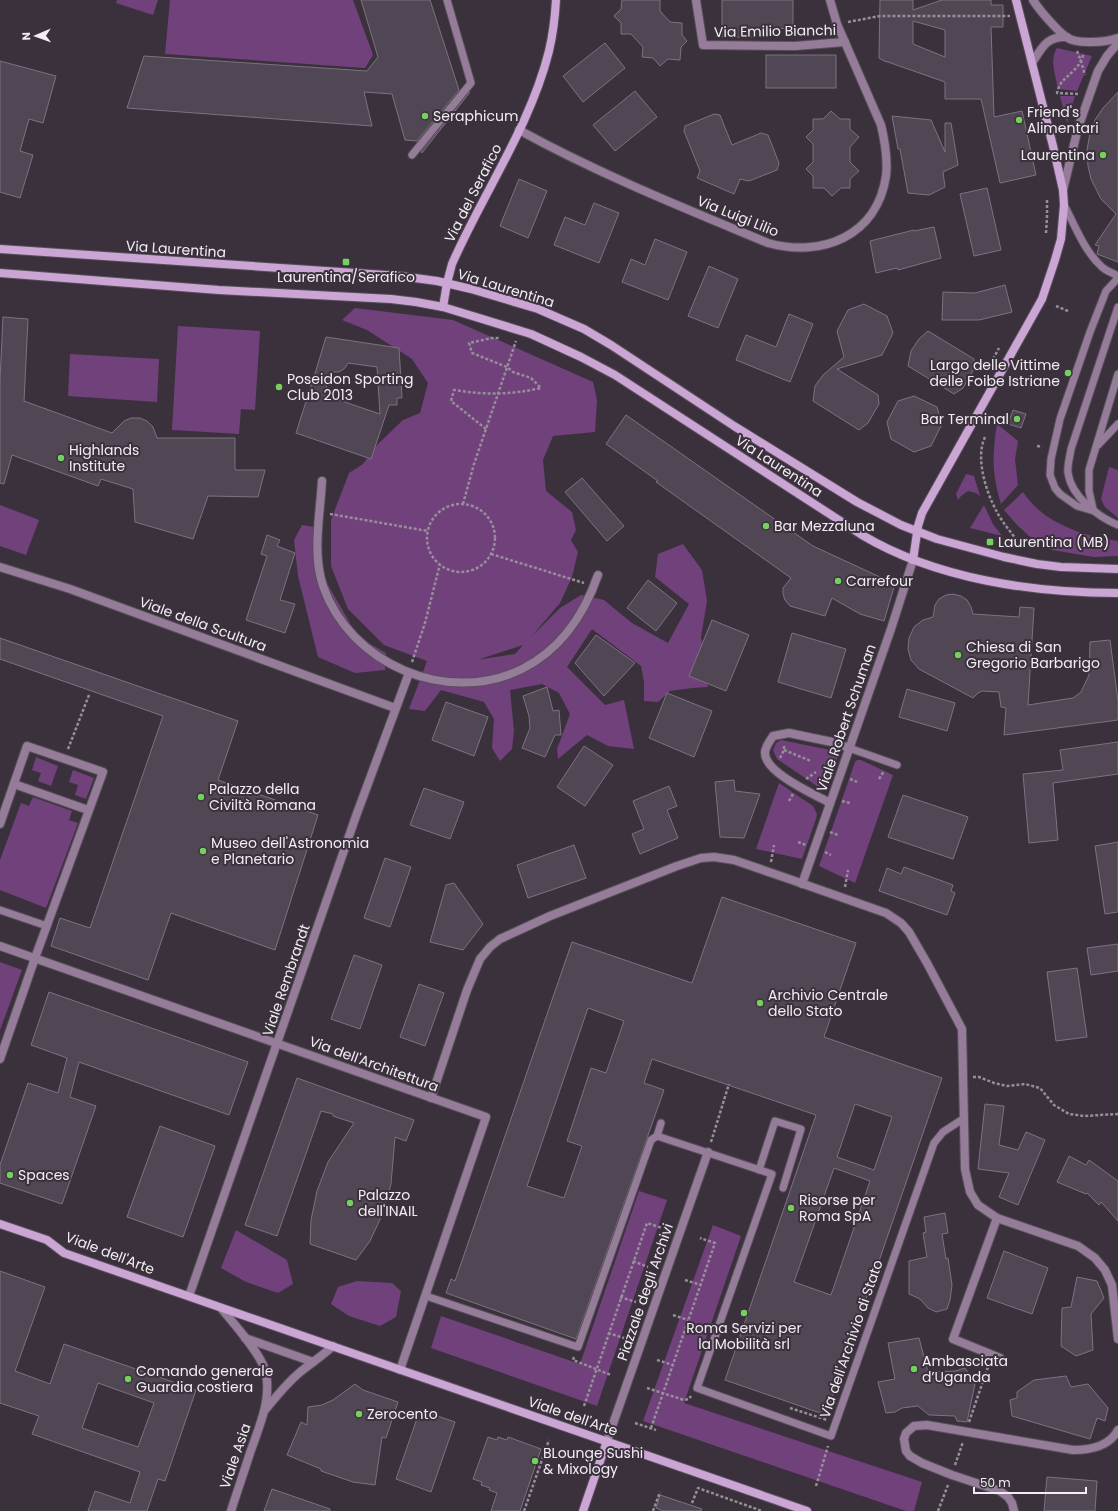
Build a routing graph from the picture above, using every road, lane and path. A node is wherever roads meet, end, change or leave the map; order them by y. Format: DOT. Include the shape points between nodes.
graph roads {
  1 [pos="447,0"];
  2 [pos="556,0"];
  3 [pos="696,0"];
  4 [pos="830,0"];
  5 [pos="1016,0"];
  6 [pos="1033,0"];
  7 [pos="1003,17"];
  8 [pos="837,24"];
  9 [pos="1067,37"];
  10 [pos="1118,38"];
  11 [pos="845,42"];
  12 [pos="1118,43"];
  13 [pos="1076,51"];
  14 [pos="1084,53"];
  15 [pos="1081,61"];
  16 [pos="1032,63"];
  17 [pos="1085,76"];
  18 [pos="1078,94"];
  19 [pos="519,130"];
  20 [pos="412,155"];
  21 [pos="1063,190"];
  22 [pos="1047,198"];
  23 [pos="1064,205"];
  24 [pos="1046,233"];
  25 [pos="0,249"];
  26 [pos="0,273"];
  27 [pos="1118,277"];
  28 [pos="446,283"];
  29 [pos="1056,306"];
  30 [pos="443,307"];
  31 [pos="1118,307"];
  32 [pos="1068,311"];
  33 [pos="503,338"];
  34 [pos="513,338"];
  35 [pos="999,348"];
  36 [pos="991,365"];
  37 [pos="507,367"];
  38 [pos="1118,374"];
  39 [pos="498,393"];
  40 [pos="1118,424"];
  41 [pos="486,429"];
  42 [pos="985,437"];
  43 [pos="1097,447"];
  44 [pos="322,481"];
  45 [pos="463,504"];
  46 [pos="1094,511"];
  47 [pos="320,512"];
  48 [pos="1118,525"];
  49 [pos="428,531"];
  50 [pos="917,531"];
  51 [pos="1018,542"];
  52 [pos="491,554"];
  53 [pos="913,560"];
  54 [pos="440,564"];
  55 [pos="0,567"];
  56 [pos="1118,569"];
  57 [pos="598,575"];
  58 [pos="594,586"];
  59 [pos="1118,593"];
  60 [pos="408,673"];
  61 [pos="89,695"];
  62 [pos="395,708"];
  63 [pos="781,734"];
  64 [pos="849,748"];
  65 [pos="784,750"];
  66 [pos="64,759"];
  67 [pos="811,761"];
  68 [pos="897,765"];
  69 [pos="771,767"];
  70 [pos="14,784"];
  71 [pos="830,803"];
  72 [pos="88,810"];
  73 [pos="0,824"];
  74 [pos="774,845"];
  75 [pos="848,870"];
  76 [pos="769,872"];
  77 [pos="802,884"];
  78 [pos="842,898"];
  79 [pos="0,910"];
  80 [pos="47,926"];
  81 [pos="0,946"];
  82 [pos="35,958"];
  83 [pos="278,1044"];
  84 [pos="0,1059"];
  85 [pos="963,1078"];
  86 [pos="729,1084"];
  87 [pos="431,1098"];
  88 [pos="1118,1114"];
  89 [pos="963,1119"];
  90 [pos="661,1123"];
  91 [pos="657,1136"];
  92 [pos="711,1140"];
  93 [pos="708,1152"];
  94 [pos="759,1170"];
  95 [pos="783,1188"];
  96 [pos="997,1218"];
  97 [pos="0,1224"];
  98 [pos="662,1228"];
  99 [pos="700,1238"];
  100 [pos="633,1261"];
  101 [pos="648,1267"];
  102 [pos="685,1280"];
  103 [pos="700,1285"];
  104 [pos="189,1296"];
  105 [pos="426,1296"];
  106 [pos="620,1297"];
  107 [pos="636,1302"];
  108 [pos="221,1308"];
  109 [pos="673,1315"];
  110 [pos="688,1320"];
  111 [pos="608,1333"];
  112 [pos="245,1338"];
  113 [pos="624,1338"];
  114 [pos="1118,1339"];
  115 [pos="333,1346"];
  116 [pos="996,1357"];
  117 [pos="657,1360"];
  118 [pos="575,1361"];
  119 [pos="313,1362"];
  120 [pos="673,1366"];
  121 [pos="596,1369"];
  122 [pos="400,1370"];
  123 [pos="611,1375"];
  124 [pos="647,1388"];
  125 [pos="663,1393"];
  126 [pos="684,1400"];
  127 [pos="584,1406"];
  128 [pos="783,1406"];
  129 [pos="265,1410"];
  130 [pos="831,1414"];
  131 [pos="635,1422"];
  132 [pos="968,1425"];
  133 [pos="651,1428"];
  134 [pos="656,1430"];
  135 [pos="1118,1430"];
  136 [pos="964,1438"];
  137 [pos="550,1440"];
  138 [pos="607,1441"];
  139 [pos="827,1449"];
  140 [pos="953,1471"];
  141 [pos="949,1483"];
  142 [pos="816,1486"];
  143 [pos="660,1492"];
  144 [pos="692,1504"];
  145 [pos="231,1511"];
  146 [pos="524,1511"];
  147 [pos="583,1511"];
  148 [pos="653,1511"];
  149 [pos="762,1511"];
  150 [pos="807,1511"];
  151 [pos="938,1511"];
  152 [pos="1014,1511"];
  1 -- 20 [label="lane" via="471,83"];
  2 -- 19 [label="main road, Via del Serafico" via="549,51"];
  3 -- 11 [label="street, Via Emilio Bianchi" via="703,45 794,46"];
  4 -- 8 [label="street, Via Luigi Lilio"];
  5 -- 16 [label="main road"];
  6 -- 9 [label="street"];
  7 -- 8 [label="path" via="880,16"];
  8 -- 11 [label="street, Via Luigi Lilio"];
  9 -- 10 [label="street" via="1093,42"];
  9 -- 16 [label="street" via="1056,37 1047,42"];
  11 -- 19 [label="street, Via Luigi Lilio" via="880,125 886,149 886,176 876,206 865,221 852,233 824,246 793,249 768,244 584,164"];
  12 -- 21 [label="street" via="1098,71 1078,128"];
  13 -- 15 [label="path"];
  14 -- 15 [label="path"];
  15 -- 17 [label="path"];
  15 -- 18 [label="path" via="1059,84 1056,93"];
  16 -- 21 [label="main road"];
  19 -- 28 [label="main road, Via del Serafico" via="454,258"];
  21 -- 23 [label="main road"];
  22 -- 24 [label="path"];
  23 -- 27 [label="lane" via="1096,260 1102,268"];
  23 -- 50 [label="main road" via="1061,239 1042,299 939,481 922,513"];
  25 -- 28 [label="main road, Via Laurentina" via="400,276"];
  26 -- 30 [label="main road, Via Laurentina" via="219,290 391,299"];
  27 -- 46 [label="lane" via="1106,291 1090,332 1060,419 1051,459 1050,475 1055,488 1064,498"];
  28 -- 30 [label="main road, Via Laurentina"];
  28 -- 50 [label="main road, Via Laurentina" via="528,306 584,329 857,502"];
  29 -- 32 [label="path"];
  30 -- 53 [label="main road, Via Laurentina" via="532,334 593,363 862,535 892,552"];
  31 -- 46 [label="lane" via="1071,449 1068,466 1073,488"];
  33 -- 37 [label="path" via="469,343 472,353"];
  34 -- 37 [label="path" via="517,338"];
  35 -- 36 [label="path"];
  37 -- 39 [label="path"];
  37 -- 39 [label="path" via="513,372 531,378 541,388"];
  38 -- 43 [label="lane"];
  39 -- 41 [label="path"];
  39 -- 41 [label="path" via="481,394 454,390 451,401"];
  40 -- 43 [label="lane"];
  41 -- 45 [label="path"];
  42 -- 51 [label="path" via="981,456 990,498 997,513"];
  43 -- 46 [label="lane" via="1089,470 1088,484"];
  44 -- 47 [label="street"];
  45 -- 49 [label="path" via="445,508 437,514"];
  45 -- 52 [label="path" via="484,513 491,522 494,544"];
  46 -- 48 [label="lane"];
  47 -- 49 [label="path"];
  47 -- 60 [label="street" via="318,567 323,587 333,609 343,625 366,647 388,663"];
  49 -- 54 [label="path" via="429,549 433,558"];
  50 -- 53 [label="main road"];
  50 -- 56 [label="main road, Via Laurentina" via="969,548 1037,564"];
  52 -- 54 [label="path" via="477,568 468,571 458,572"];
  52 -- 58 [label="path"];
  53 -- 59 [label="main road, Via Laurentina" via="1007,584 1064,591"];
  53 -- 64 [label="street, Viale Robert Schuman"];
  54 -- 60 [label="path" via="425,623"];
  55 -- 62 [label="street, Viale della Scultura"];
  57 -- 58 [label="street"];
  58 -- 60 [label="street" via="584,608 567,633 537,659 516,672 468,683 443,681"];
  60 -- 62 [label="street, Viale Rembrandt"];
  61 -- 66 [label="path"];
  62 -- 83 [label="street, Viale Rembrandt"];
  63 -- 64 [label="street" via="789,733"];
  63 -- 65 [label="path" via="785,742"];
  63 -- 69 [label="street" via="772,736 765,752 766,761"];
  64 -- 68 [label="lane"];
  64 -- 71 [label="street, Viale Robert Schuman"];
  65 -- 67 [label="path"];
  65 -- 69 [label="path" via="778,762"];
  66 -- 70 [label="street" via="27,746"];
  66 -- 72 [label="street" via="102,772"];
  69 -- 71 [label="street"];
  70 -- 72 [label="street"];
  70 -- 73 [label="street"];
  71 -- 77 [label="street, Viale Robert Schuman"];
  72 -- 80 [label="street"];
  74 -- 76 [label="path"];
  75 -- 78 [label="path"];
  76 -- 77 [label="street"];
  76 -- 87 [label="street" via="726,858 701,858 550,916 500,939 480,959"];
  77 -- 78 [label="street"];
  78 -- 85 [label="street" via="886,913 909,932 962,1029"];
  79 -- 80 [label="lane"];
  80 -- 82 [label="street"];
  81 -- 82 [label="street, Via dell'Architettura"];
  82 -- 83 [label="street, Via dell'Architettura"];
  82 -- 84 [label="street"];
  83 -- 87 [label="street, Via dell'Architettura"];
  83 -- 104 [label="street, Viale Rembrandt"];
  85 -- 88 [label="path" via="979,1077 1007,1086 1025,1084 1040,1088 1054,1104 1069,1114"];
  85 -- 89 [label="street"];
  86 -- 92 [label="path"];
  87 -- 105 [label="street, Via dell'Architettura" via="486,1117"];
  89 -- 94 [label="lane, Via dell'Archivio di Stato" via="943,1132 934,1143 831,1436 697,1388 772,1174"];
  89 -- 96 [label="street" via="965,1169 969,1188 978,1205"];
  90 -- 91 [label="lane"];
  91 -- 93 [label="lane"];
  91 -- 105 [label="lane" via="651,1140 578,1347"];
  93 -- 94 [label="lane"];
  93 -- 138 [label="street, Piazzale degli Archivi"];
  94 -- 95 [label="lane" via="775,1121 801,1129"];
  96 -- 114 [label="street" via="1078,1246 1095,1258 1105,1270 1112,1286"];
  96 -- 116 [label="street" via="953,1339"];
  97 -- 104 [label="main road, Viale dell'Arte" via="47,1240 64,1253"];
  98 -- 100 [label="path" via="646,1223"];
  99 -- 103 [label="path" via="715,1243"];
  100 -- 101 [label="path"];
  100 -- 106 [label="path"];
  102 -- 103 [label="path"];
  103 -- 110 [label="path"];
  104 -- 108 [label="main road, Viale dell'Arte"];
  105 -- 122 [label="street, Via dell'Architettura"];
  106 -- 107 [label="path"];
  106 -- 111 [label="path"];
  108 -- 112 [label="street"];
  108 -- 115 [label="main road, Viale dell'Arte"];
  109 -- 110 [label="path"];
  110 -- 120 [label="path"];
  111 -- 113 [label="path"];
  111 -- 121 [label="path"];
  112 -- 119 [label="street"];
  112 -- 129 [label="street" via="265,1370"];
  115 -- 119 [label="street"];
  115 -- 122 [label="main road, Viale dell'Arte"];
  116 -- 132 [label="path"];
  117 -- 120 [label="path"];
  118 -- 121 [label="path"];
  119 -- 129 [label="street" via="284,1388"];
  120 -- 125 [label="path"];
  121 -- 123 [label="path"];
  121 -- 127 [label="path"];
  122 -- 138 [label="main road, Viale dell'Arte"];
  124 -- 125 [label="path"];
  125 -- 126 [label="path"];
  125 -- 133 [label="path"];
  128 -- 130 [label="path" via="828,1421"];
  129 -- 145 [label="street, Viale Asia"];
  131 -- 133 [label="path"];
  133 -- 134 [label="path"];
  135 -- 152 [label="street" via="1107,1443 1086,1450 1072,1450 927,1425 914,1426 906,1433 906,1450 914,1459 1000,1491 1008,1496"];
  136 -- 140 [label="path"];
  137 -- 146 [label="path"];
  138 -- 147 [label="main road"];
  138 -- 150 [label="main road, Viale dell'Arte"];
  139 -- 142 [label="path"];
  141 -- 151 [label="path"];
  143 -- 148 [label="path"];
  144 -- 149 [label="path" via="698,1488"];
}
